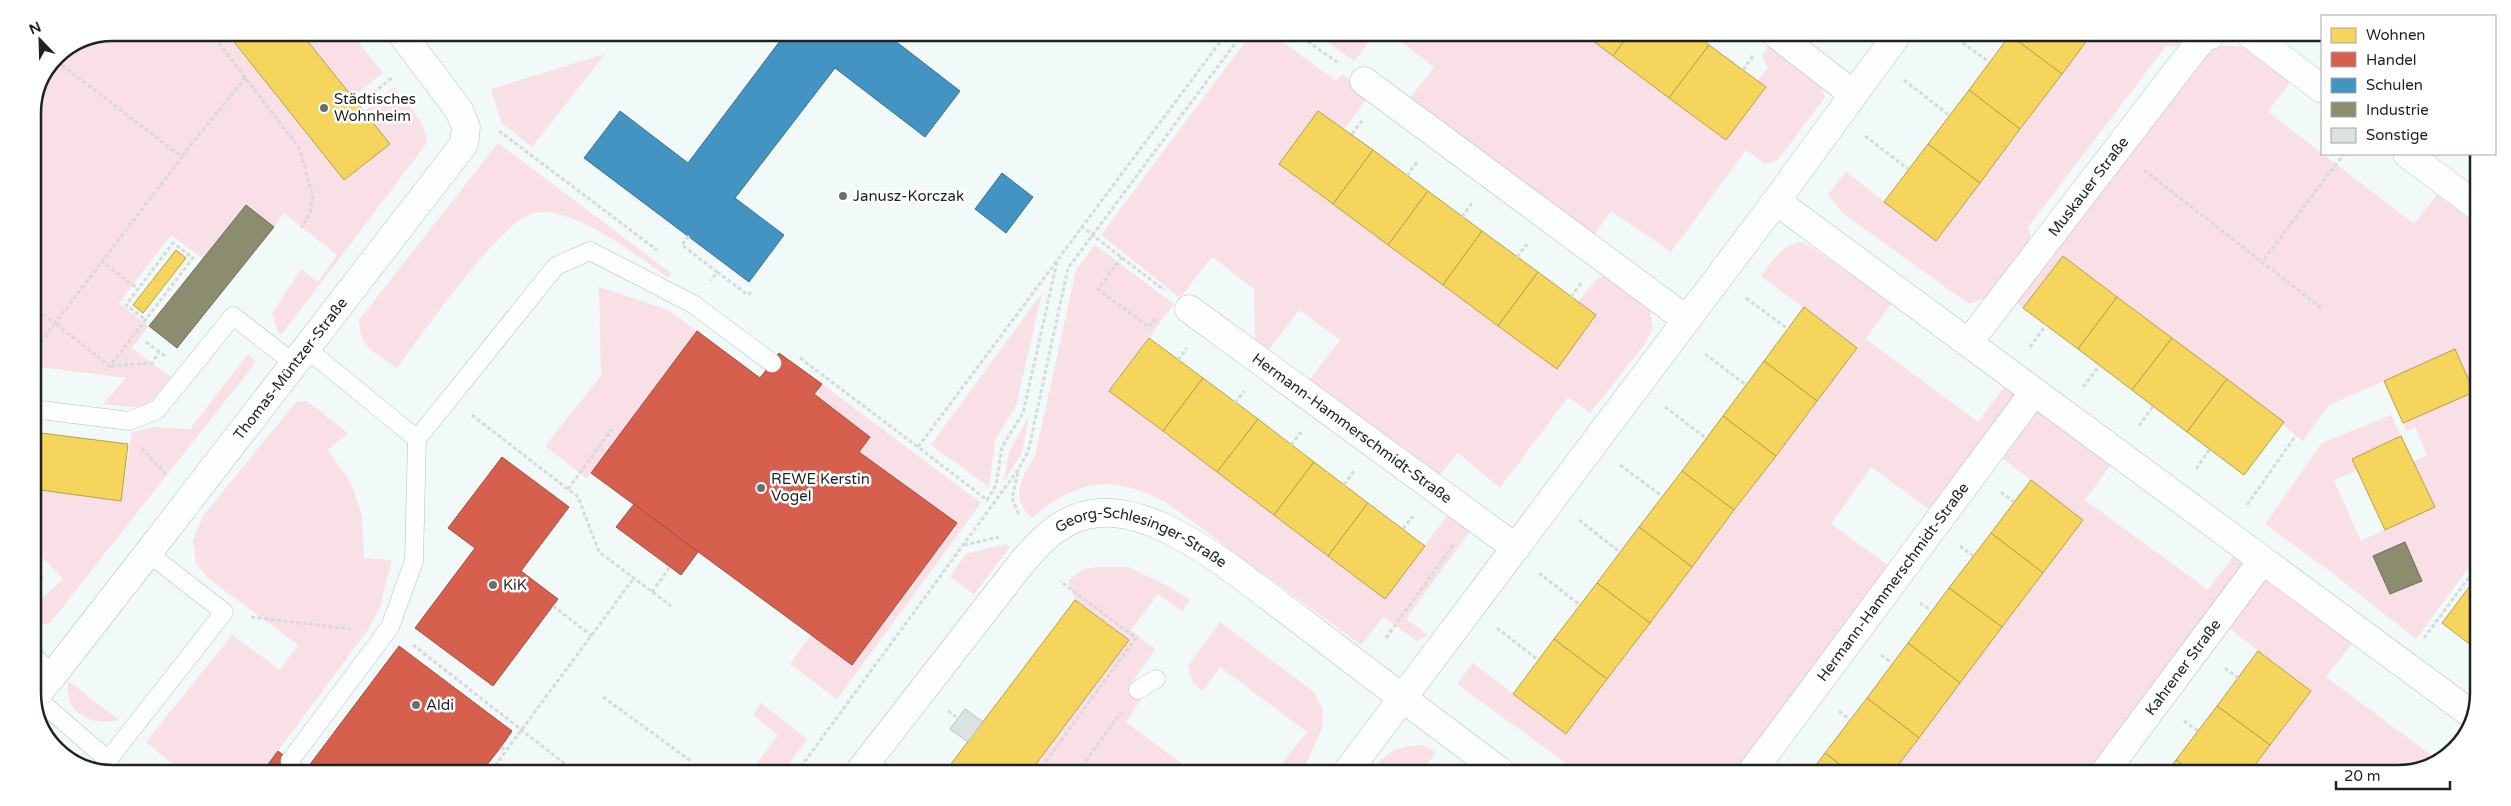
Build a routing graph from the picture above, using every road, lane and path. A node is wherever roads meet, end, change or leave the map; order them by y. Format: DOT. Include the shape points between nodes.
graph roads {
  1 [pos="217,41"];
  2 [pos="407,41"];
  3 [pos="1221,41"];
  4 [pos="1237,41"];
  5 [pos="1307,41"];
  6 [pos="1786,41"];
  7 [pos="1893,41"];
  8 [pos="1960,41"];
  9 [pos="2202,41"];
  10 [pos="2259,41"];
  11 [pos="1989,62"];
  12 [pos="62,65"];
  13 [pos="398,73"];
  14 [pos="246,77"];
  15 [pos="1901,78"];
  16 [pos="1364,81"];
  17 [pos="2321,88"];
  18 [pos="1853,94"];
  19 [pos="358,105"];
  20 [pos="1949,114"];
  21 [pos="492,126"];
  22 [pos="1860,132"];
  23 [pos="2118,149"];
  24 [pos="529,154"];
  25 [pos="2343,155"];
  26 [pos="2409,155"];
  27 [pos="182,157"];
  28 [pos="1908,169"];
  29 [pos="1776,201"];
  30 [pos="2470,201"];
  31 [pos="1081,226"];
  32 [pos="300,228"];
  33 [pos="1091,234"];
  34 [pos="689,236"];
  35 [pos="1122,257"];
  36 [pos="101,261"];
  37 [pos="1057,262"];
  38 [pos="2262,262"];
  39 [pos="717,272"];
  40 [pos="706,288"];
  41 [pos="138,289"];
  42 [pos="751,292"];
  43 [pos="1740,293"];
  44 [pos="1180,303"];
  45 [pos="2321,308"];
  46 [pos="41,312"];
  47 [pos="146,320"];
  48 [pos="1687,320"];
  49 [pos="55,323"];
  50 [pos="2046,325"];
  51 [pos="1788,329"];
  52 [pos="41,342"];
  53 [pos="1969,342"];
  54 [pos="1698,349"];
  55 [pos="159,352"];
  56 [pos="2024,355"];
  57 [pos="301,356"];
  58 [pos="772,363"];
  59 [pos="110,366"];
  60 [pos="2099,366"];
  61 [pos="1746,385"];
  62 [pos="2034,392"];
  63 [pos="2078,395"];
  64 [pos="450,398"];
  65 [pos="1658,402"];
  66 [pos="2153,406"];
  67 [pos="41,410"];
  68 [pos="129,421"];
  69 [pos="2138,428"];
  70 [pos="612,429"];
  71 [pos="2296,436"];
  72 [pos="1706,438"];
  73 [pos="417,439"];
  74 [pos="2210,449"];
  75 [pos="1614,461"];
  76 [pos="1018,470"];
  77 [pos="2194,471"];
  78 [pos="172,481"];
  79 [pos="568,489"];
  80 [pos="1662,496"];
  81 [pos="2245,508"];
  82 [pos="1572,515"];
  83 [pos="1474,517"];
  84 [pos="1042,540"];
  85 [pos="1620,552"];
  86 [pos="148,553"];
  87 [pos="2253,554"];
  88 [pos="1525,558"];
  89 [pos="670,567"];
  90 [pos="2470,576"];
  91 [pos="634,578"];
  92 [pos="1060,581"];
  93 [pos="652,592"];
  94 [pos="1580,605"];
  95 [pos="553,606"];
  96 [pos="671,606"];
  97 [pos="224,612"];
  98 [pos="1491,623"];
  99 [pos="390,627"];
  100 [pos="592,636"];
  101 [pos="1386,638"];
  102 [pos="2421,641"];
  103 [pos="1538,660"];
  104 [pos="41,664"];
  105 [pos="53,675"];
  106 [pos="1156,679"];
  107 [pos="41,689"];
  108 [pos="1138,690"];
  109 [pos="603,697"];
  110 [pos="1402,698"];
  111 [pos="42,704"];
  112 [pos="2467,711"];
  113 [pos="522,730"];
  114 [pos="501,747"];
  115 [pos="506,750"];
  116 [pos="290,761"];
  117 [pos="691,761"];
  118 [pos="495,765"];
  119 [pos="566,765"];
  120 [pos="802,765"];
  121 [pos="864,765"];
  122 [pos="1043,765"];
  123 [pos="1083,765"];
  124 [pos="1351,765"];
  125 [pos="1492,765"];
  126 [pos="1757,765"];
  127 [pos="2109,765"];
  1 -- 14 [label="path"];
  2 -- 57 [label="street, Thomas-Müntzer-Straße" via="459,110 466,127 464,144"];
  3 -- 31 [label="path"];
  4 -- 33 [label="path"];
  5 -- 16 [label="path"];
  6 -- 18 [label="street"];
  7 -- 18 [label="street"];
  8 -- 11 [label="path"];
  9 -- 23 [label="street, Muskauer Straße"];
  10 -- 17 [label="street"];
  12 -- 27 [label="path"];
  13 -- 19 [label="path"];
  14 -- 27 [label="path"];
  14 -- 32 [label="path" via="300,148 313,196 310,214"];
  15 -- 20 [label="path"];
  16 -- 48 [label="street"];
  18 -- 29 [label="street"];
  21 -- 24 [label="path"];
  22 -- 28 [label="path"];
  23 -- 38 [label="path"];
  23 -- 53 [label="street, Muskauer Straße"];
  25 -- 38 [label="path"];
  26 -- 30 [label="street"];
  27 -- 36 [label="path"];
  29 -- 48 [label="street"];
  29 -- 53 [label="street"];
  31 -- 33 [label="path"];
  31 -- 37 [label="path"];
  33 -- 35 [label="path"];
  33 -- 76 [label="path" via="1068,268 1028,452"];
  34 -- 39 [label="path" via="682,245"];
  35 -- 44 [label="path"];
  35 -- 44 [label="path" via="1098,289 1150,327"];
  36 -- 41 [label="path"];
  36 -- 49 [label="path"];
  37 -- 37 [label="path" via="918,447 987,500 996,485 1002,447 1023,413"];
  38 -- 45 [label="path"];
  39 -- 40 [label="path"];
  39 -- 42 [label="path" via="748,295"];
  41 -- 47 [label="path" via="126,305"];
  41 -- 47 [label="path" via="173,242 193,258"];
  43 -- 51 [label="path"];
  44 -- 83 [label="street, Hermann-Hammerschmidt-Straße"];
  46 -- 49 [label="path"];
  47 -- 59 [label="path"];
  48 -- 88 [label="street"];
  49 -- 52 [label="path"];
  49 -- 59 [label="path"];
  50 -- 56 [label="path"];
  53 -- 62 [label="street"];
  54 -- 61 [label="path"];
  55 -- 59 [label="path" via="152,363"];
  57 -- 68 [label="lane" via="233,316 157,410"];
  57 -- 73 [label="lane"];
  57 -- 86 [label="street, Thomas-Müntzer-Straße"];
  58 -- 64 [label="lane" via="693,304 590,251 556,266"];
  60 -- 63 [label="path"];
  62 -- 87 [label="street"];
  62 -- 126 [label="street, Hermann-Hammerschmidt-Straße"];
  64 -- 73 [label="lane"];
  64 -- 79 [label="path"];
  65 -- 72 [label="path"];
  66 -- 69 [label="path"];
  67 -- 68 [label="lane"];
  68 -- 78 [label="path" via="130,436"];
  70 -- 79 [label="path"];
  71 -- 81 [label="path"];
  73 -- 99 [label="lane" via="414,561"];
  74 -- 77 [label="path"];
  75 -- 80 [label="path"];
  76 -- 84 [label="path" via="1012,498 1015,507 1018,515"];
  76 -- 120 [label="path"];
  79 -- 91 [label="path" via="578,497 598,552"];
  82 -- 85 [label="path"];
  83 -- 88 [label="street, Hermann-Hammerschmidt-Straße"];
  83 -- 101 [label="path"];
  84 -- 110 [label="street, Georg-Schlesinger-Straße" via="1074,517 1099,513 1123,514 1175,533 1237,573"];
  84 -- 121 [label="street, Georg-Schlesinger-Straße"];
  86 -- 97 [label="lane"];
  86 -- 105 [label="street, Thomas-Müntzer-Straße"];
  87 -- 112 [label="street"];
  87 -- 127 [label="street, Kahrener Straße"];
  88 -- 94 [label="path"];
  88 -- 110 [label="street"];
  89 -- 93 [label="path"];
  90 -- 102 [label="path"];
  91 -- 93 [label="path"];
  91 -- 100 [label="path"];
  92 -- 122 [label="path" via="1136,638"];
  93 -- 96 [label="path"];
  95 -- 100 [label="path"];
  97 -- 99 [label="path" via="353,629"];
  97 -- 111 [label="lane" via="108,760"];
  98 -- 103 [label="path"];
  99 -- 113 [label="path"];
  99 -- 116 [label="lane"];
  100 -- 113 [label="path"];
  104 -- 105 [label="lane"];
  105 -- 107 [label="street, Thomas-Müntzer-Straße"];
  106 -- 108 [label="lane"];
  108 -- 123 [label="path"];
  109 -- 117 [label="path"];
  110 -- 124 [label="street"];
  110 -- 125 [label="street"];
  113 -- 115 [label="path"];
  113 -- 119 [label="path"];
  114 -- 115 [label="path"];
  115 -- 118 [label="path"];
}
